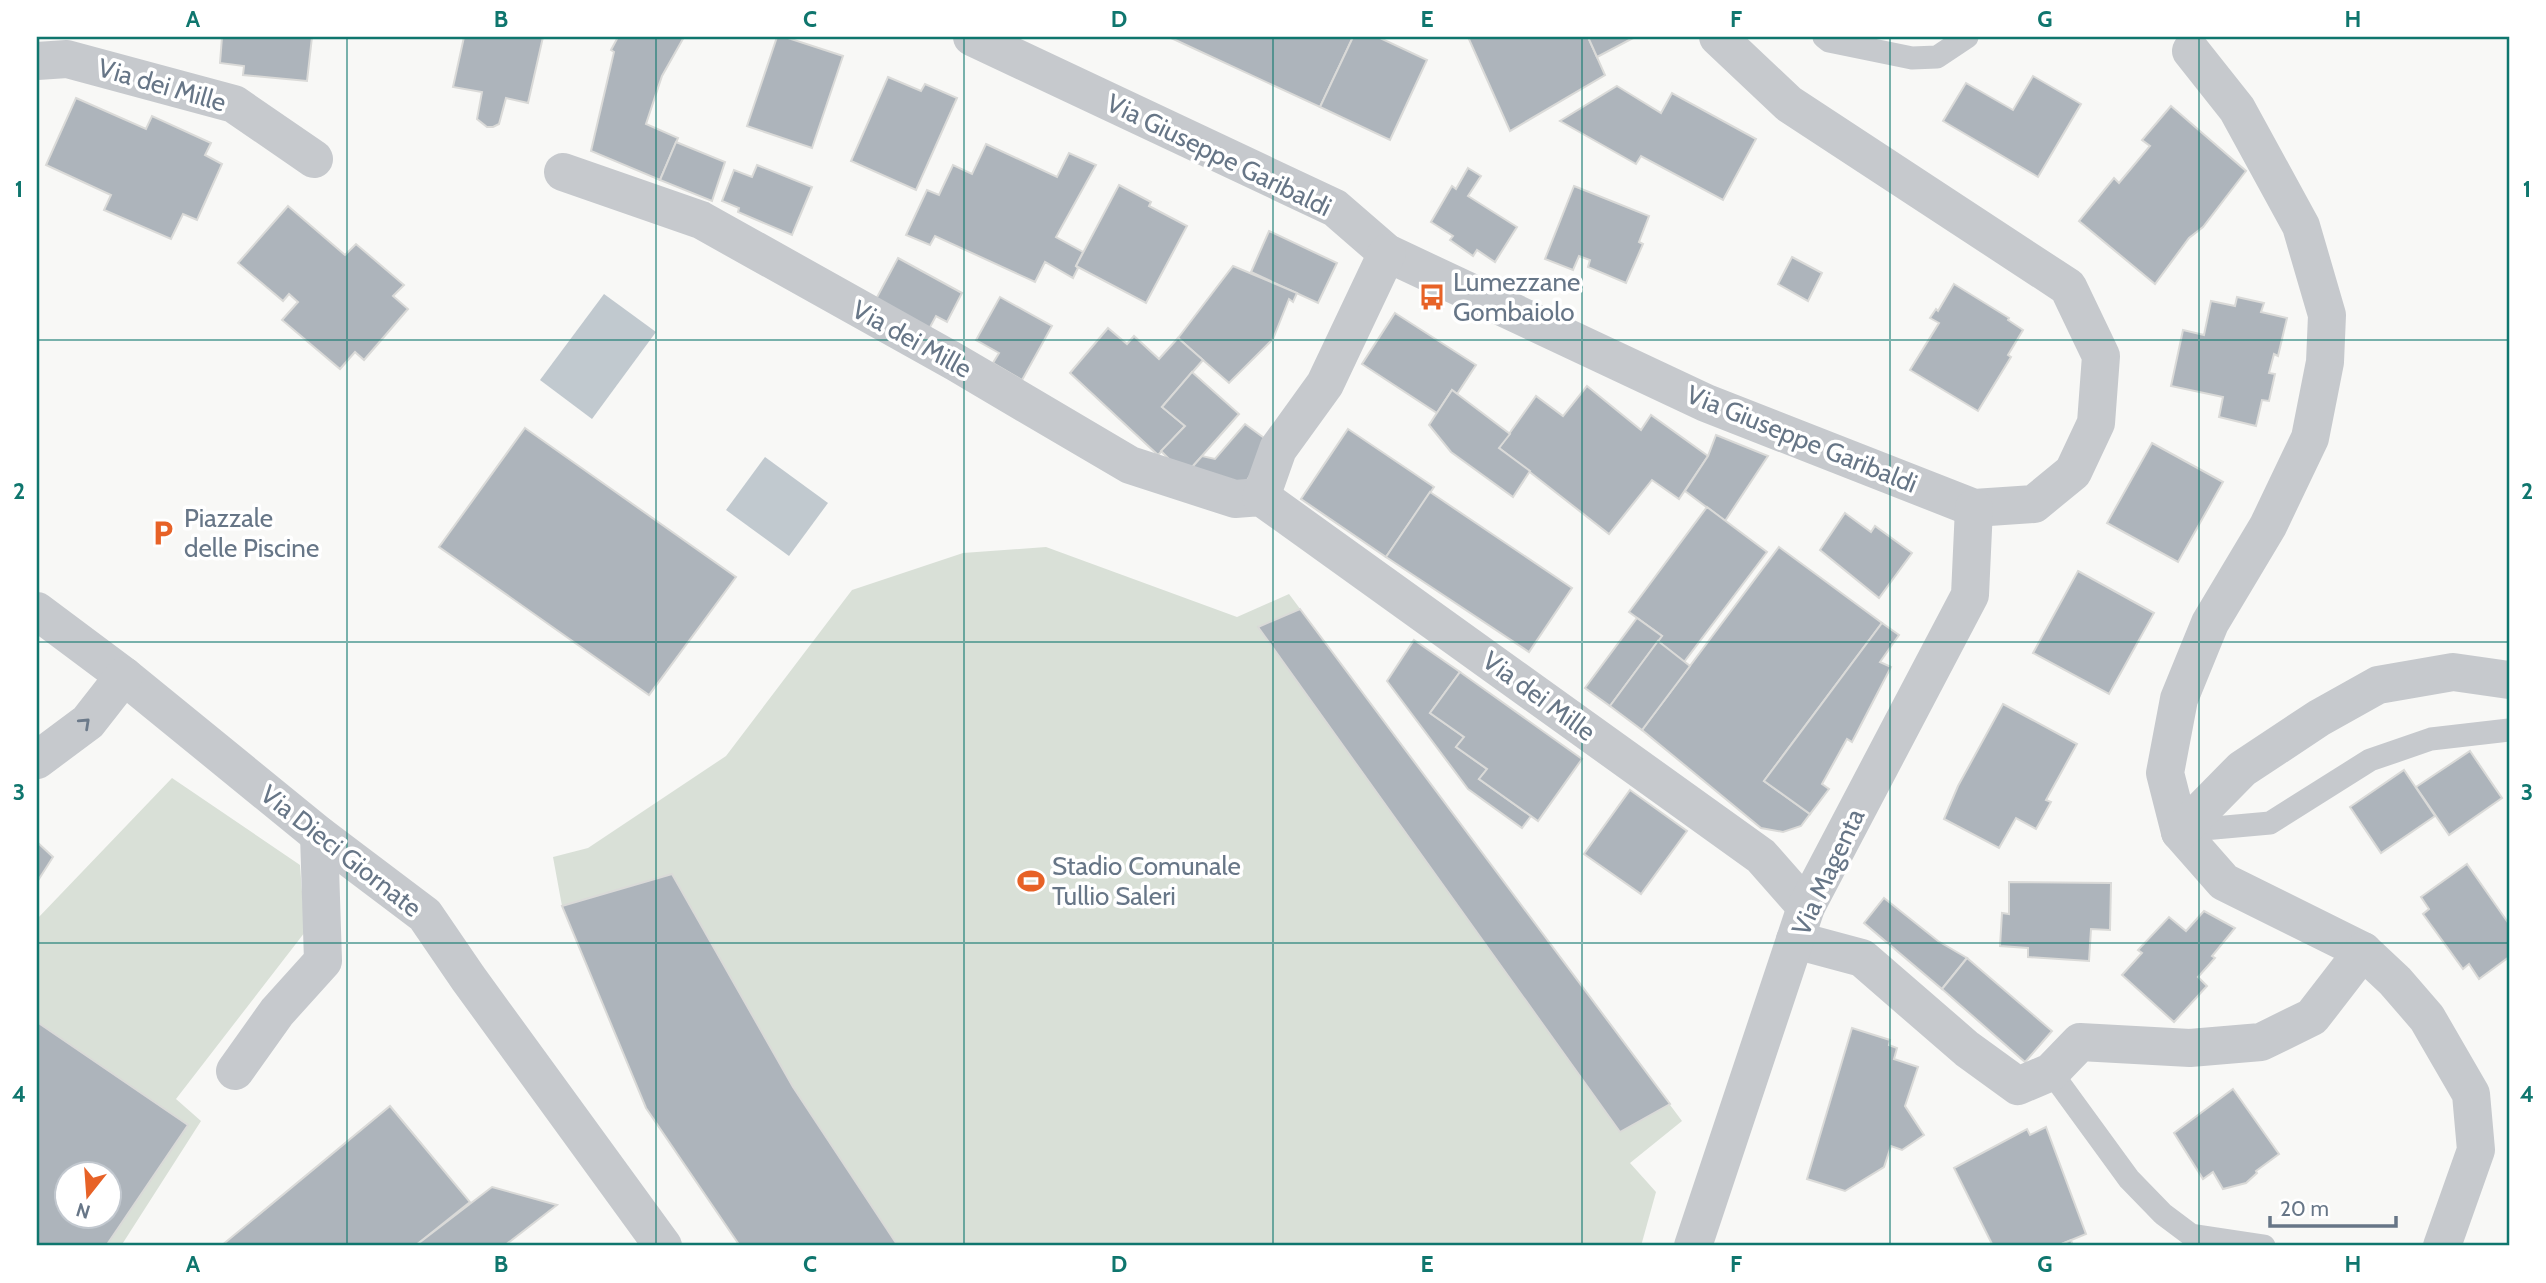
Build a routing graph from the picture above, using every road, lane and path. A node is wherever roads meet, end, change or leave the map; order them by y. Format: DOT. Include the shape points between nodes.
graph roads {
  1 [pos="972,37"];
  2 [pos="1824,37"];
  3 [pos="1967,37"];
  4 [pos="1723,38"];
  5 [pos="2184,44"];
  6 [pos="37,61"];
  7 [pos="314,159"];
  8 [pos="563,172"];
  9 [pos="1387,253"];
  10 [pos="1261,497"];
  11 [pos="1974,508"];
  12 [pos="37,611"];
  13 [pos="124,676"];
  14 [pos="2509,680"];
  15 [pos="2509,730"];
  16 [pos="37,760"];
  17 [pos="2180,832"];
  18 [pos="320,835"];
  19 [pos="1800,923"];
  20 [pos="2363,951"];
  21 [pos="236,1071"];
  22 [pos="2051,1072"];
  23 [pos="663,1246"];
  24 [pos="1693,1246"];
  25 [pos="2264,1246"];
  26 [pos="2442,1246"];
  1 -- 9 [label="street, Via Giuseppe Garibaldi" via="1335,208"];
  2 -- 3 [label="lane" via="1912,58 1937,57"];
  4 -- 11 [label="street, Via Giuseppe Garibaldi" via="1789,104 2068,287 2102,356 2096,423 2073,472 2034,504"];
  5 -- 17 [label="street" via="2237,109 2301,226 2327,315 2325,362 2310,438 2269,526 2210,623 2179,699 2165,773"];
  6 -- 7 [label="street, Via dei Mille" via="67,58 234,104"];
  8 -- 10 [label="street, Via dei Mille" via="701,220 1130,465 1235,499"];
  9 -- 10 [label="street" via="1325,384 1278,449"];
  9 -- 11 [label="street, Via Giuseppe Garibaldi" via="1706,403"];
  10 -- 19 [label="street, Via dei Mille" via="1761,856"];
  11 -- 19 [label="street, Via Magenta" via="1970,596"];
  12 -- 13 [label="street, Via Dieci Giornate"];
  16 -- 13 [label="street, one-way" via="88,722"];
  13 -- 18 [label="street, Via Dieci Giornate"];
  14 -- 17 [label="street" via="2453,672 2378,685 2242,769"];
  15 -- 17 [label="lane" via="2431,739 2370,760 2270,823"];
  17 -- 20 [label="street" via="2224,882"];
  18 -- 21 [label="street" via="323,961 277,1012"];
  18 -- 23 [label="street, Via Dieci Giornate" via="425,915"];
  19 -- 22 [label="street" via="1862,958 2018,1086"];
  19 -- 24 [label="street, Via Magenta"];
  20 -- 22 [label="street" via="2312,1017 2261,1042 2190,1048 2080,1042"];
  20 -- 26 [label="street" via="2427,1018 2471,1094 2476,1150"];
  22 -- 25 [label="lane" via="2129,1179 2163,1214 2191,1235"];
}
